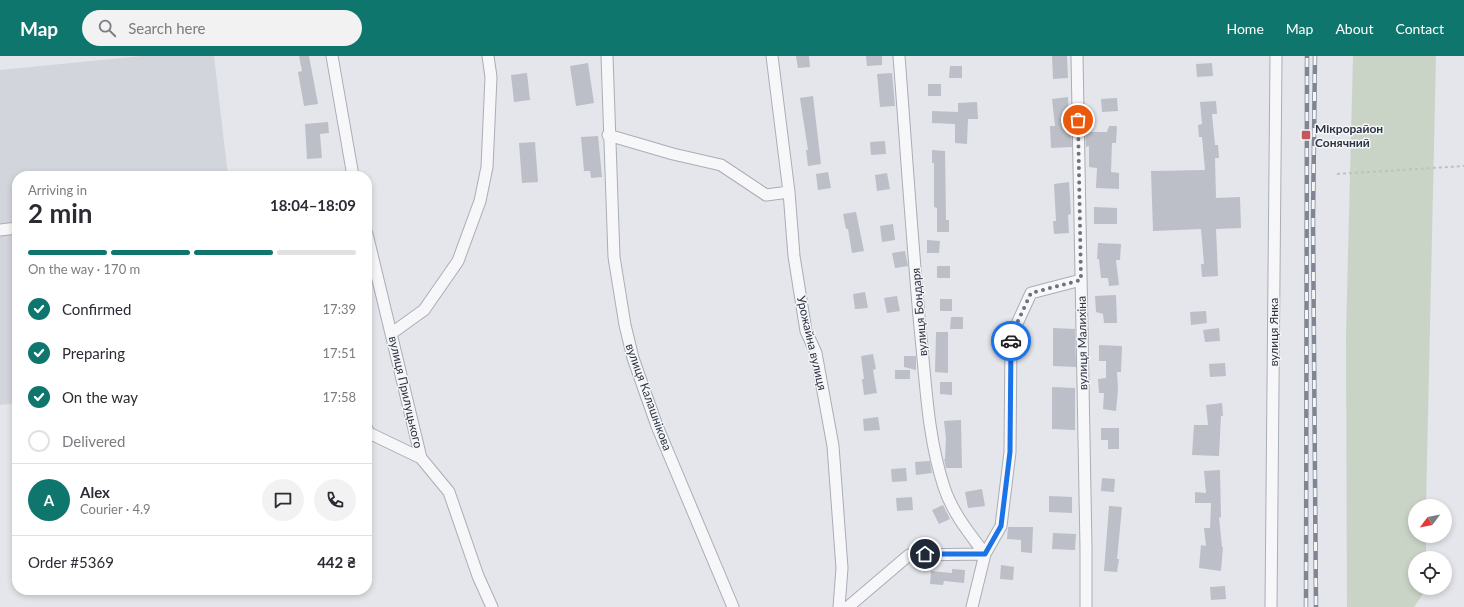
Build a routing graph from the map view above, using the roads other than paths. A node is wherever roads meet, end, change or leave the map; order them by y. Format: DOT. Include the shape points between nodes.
graph roads {
  1 [pos="332,56"];
  2 [pos="488,56"];
  3 [pos="607,56"];
  4 [pos="772,56"];
  5 [pos="899,56"];
  6 [pos="1077,56"];
  7 [pos="1276,56"];
  8 [pos="608,135"];
  9 [pos="352,171"];
  10 [pos="789,192"];
  11 [pos="12,229"];
  12 [pos="0,230"];
  13 [pos="372,254"];
  14 [pos="1081,280"];
  15 [pos="392,333"];
  16 [pos="372,434"];
  17 [pos="421,458"];
  18 [pos="985,554"];
  19 [pos="492,607"];
  20 [pos="733,607"];
  21 [pos="839,607"];
  22 [pos="848,607"];
  23 [pos="972,607"];
  24 [pos="1086,607"];
  25 [pos="1271,607"];
  1 -- 9 [label="street"];
  2 -- 15 [label="street" via="491,77 487,167 480,201 458,261 424,310"];
  3 -- 8 [label="street, вулиця Калашнікова"];
  4 -- 10 [label="street, Урожайна вулиця"];
  5 -- 18 [label="street, вулиця Бондаря" via="913,246 933,448 945,488 956,513"];
  6 -- 14 [label="street, вулиця Малихіна"];
  7 -- 25 [label="street, вулиця Янка"];
  8 -- 10 [label="street" via="721,165 766,194"];
  8 -- 20 [label="street, вулиця Калашнікова" via="614,256 622,310 633,358 657,426"];
  10 -- 21 [label="street, Урожайна вулиця" via="794,256 806,332 816,354 833,446 842,568"];
  11 -- 12 [label="street"];
  13 -- 15 [label="street, вулиця Прилуцького"];
  14 -- 18 [label="street" via="1031,293 1011,336 1010,452 1003,512 1001,526"];
  14 -- 24 [label="street, вулиця Малихіна"];
  15 -- 17 [label="street, вулиця Прилуцького"];
  16 -- 17 [label="street"];
  17 -- 19 [label="street, вулиця Прилуцького" via="449,492 478,576"];
  18 -- 22 [label="street" via="910,555"];
  18 -- 23 [label="street"];
}
